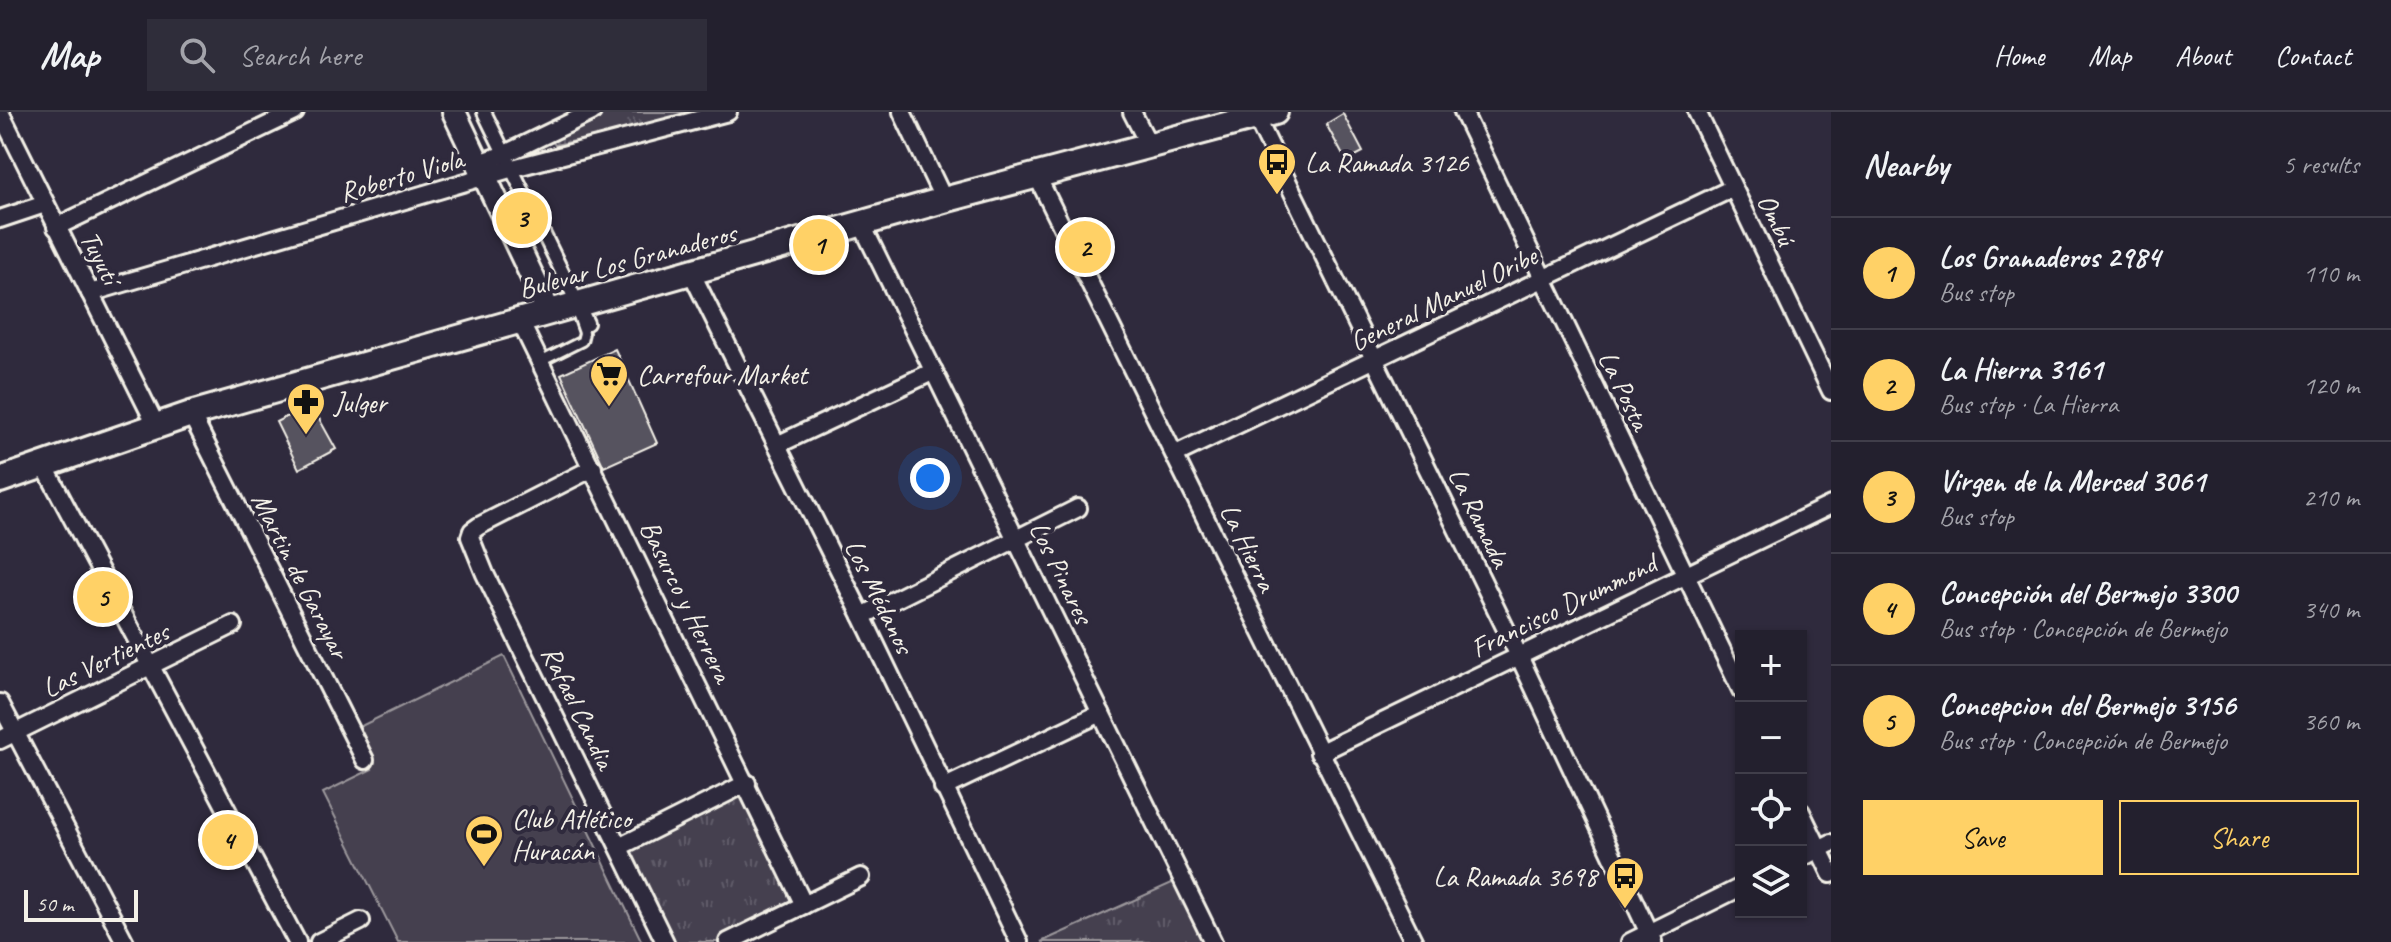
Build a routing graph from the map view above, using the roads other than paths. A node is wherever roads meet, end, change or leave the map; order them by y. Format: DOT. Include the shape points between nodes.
graph roads {
  1 [pos="295,112"];
  2 [pos="454,112"];
  3 [pos="484,112"];
  4 [pos="592,112"];
  5 [pos="728,112"];
  6 [pos="902,112"];
  7 [pos="1132,112"];
  8 [pos="1463,112"];
  9 [pos="1697,112"];
  10 [pos="4,113"];
  11 [pos="1266,115"];
  12 [pos="1149,145"];
  13 [pos="509,161"];
  14 [pos="482,170"];
  15 [pos="1037,176"];
  16 [pos="1733,188"];
  17 [pos="944,200"];
  18 [pos="45,204"];
  19 [pos="0,219"];
  20 [pos="862,225"];
  21 [pos="56,227"];
  22 [pos="692,274"];
  23 [pos="1543,278"];
  24 [pos="90,293"];
  25 [pos="579,311"];
  26 [pos="549,312"];
  27 [pos="520,321"];
  28 [pos="1375,360"];
  29 [pos="540,362"];
  30 [pos="934,371"];
  31 [pos="1831,391"];
  32 [pos="191,414"];
  33 [pos="156,425"];
  34 [pos="777,445"];
  35 [pos="1176,454"];
  36 [pos="44,465"];
  37 [pos="593,468"];
  38 [pos="0,480"];
  39 [pos="1831,505"];
  40 [pos="1078,508"];
  41 [pos="1017,538"];
  42 [pos="1684,574"];
  43 [pos="862,616"];
  44 [pos="233,625"];
  45 [pos="1519,656"];
  46 [pos="152,664"];
  47 [pos="1735,678"];
  48 [pos="0,703"];
  49 [pos="1101,713"];
  50 [pos="8,736"];
  51 [pos="1319,753"];
  52 [pos="365,760"];
  53 [pos="747,783"];
  54 [pos="943,788"];
  55 [pos="1807,820"];
  56 [pos="1825,846"];
  57 [pos="619,847"];
  58 [pos="1807,855"];
  59 [pos="1831,874"];
  60 [pos="861,877"];
  61 [pos="1735,890"];
  62 [pos="804,905"];
  63 [pos="361,921"];
  64 [pos="1651,938"];
  65 [pos="125,942"];
  66 [pos="297,942"];
  67 [pos="319,942"];
  68 [pos="665,942"];
  69 [pos="728,942"];
  70 [pos="1019,942"];
  71 [pos="1213,942"];
  72 [pos="1414,942"];
  73 [pos="1630,942"];
  1 -- 21 [label="street"];
  2 -- 14 [label="main road"];
  3 -- 13 [label="street"];
  4 -- 13 [label="street"];
  5 -- 13 [label="street"];
  6 -- 17 [label="street"];
  7 -- 12 [label="street"];
  8 -- 23 [label="street, La Posta"];
  9 -- 16 [label="street, Ombú"];
  10 -- 18 [label="street, Tuyutí"];
  11 -- 12 [label="main road, Bulevar Los Granaderos"];
  11 -- 28 [label="street, La Ramada"];
  12 -- 15 [label="main road, Bulevar Los Granaderos"];
  13 -- 14 [label="street, Roberto Viola"];
  13 -- 25 [label="street"];
  14 -- 24 [label="street, Roberto Viola"];
  14 -- 26 [label="main road"];
  15 -- 17 [label="main road, Bulevar Los Granaderos"];
  15 -- 35 [label="street, La Hierra"];
  16 -- 23 [label="street, General Manuel Oribe"];
  16 -- 31 [label="street, Ombú"];
  17 -- 20 [label="main road, Bulevar Los Granaderos"];
  18 -- 19 [label="street"];
  18 -- 21 [label="street, Tuyutí"];
  20 -- 22 [label="main road, Bulevar Los Granaderos"];
  20 -- 30 [label="street, Los Pinares"];
  21 -- 24 [label="street, Tuyutí"];
  22 -- 25 [label="main road, Bulevar Los Granaderos"];
  22 -- 34 [label="street, Los Médanos"];
  23 -- 28 [label="street, General Manuel Oribe"];
  23 -- 42 [label="street, La Posta"];
  24 -- 33 [label="street, Tuyutí"];
  25 -- 26 [label="main road, Bulevar Los Granaderos"];
  25 -- 29 [label="lane" via="582,341"];
  26 -- 27 [label="main road, Bulevar Los Granaderos"];
  27 -- 29 [label="street, Basurco y Herrera"];
  27 -- 32 [label="main road, Bulevar Los Granaderos"];
  28 -- 35 [label="street, General Manuel Oribe"];
  28 -- 45 [label="street, La Ramada"];
  29 -- 37 [label="street, Basurco y Herrera"];
  30 -- 34 [label="street"];
  30 -- 41 [label="street, Los Pinares"];
  32 -- 33 [label="main road, Bulevar Los Granaderos"];
  32 -- 52 [label="street, Martin de Garayar"];
  33 -- 36 [label="main road, Bulevar Los Granaderos"];
  34 -- 43 [label="street, Los Médanos"];
  35 -- 51 [label="street, La Hierra"];
  36 -- 38 [label="main road, Bulevar Los Granaderos"];
  36 -- 46 [label="street"];
  37 -- 53 [label="street, Basurco y Herrera"];
  37 -- 57 [label="street, Rafael Candia" via="479,526 470,537"];
  39 -- 42 [label="street, Francisco Drummond"];
  40 -- 41 [label="street"];
  41 -- 43 [label="street"];
  41 -- 49 [label="street, Los Pinares"];
  42 -- 45 [label="street, Francisco Drummond"];
  42 -- 47 [label="street, La Posta"];
  43 -- 54 [label="street, Los Médanos"];
  44 -- 46 [label="street, Las Vertientes"];
  45 -- 51 [label="street, Francisco Drummond"];
  45 -- 64 [label="street, La Ramada"];
  46 -- 50 [label="street, Las Vertientes"];
  46 -- 66 [label="street"];
  48 -- 50 [label="street"];
  49 -- 54 [label="street"];
  49 -- 71 [label="street, Los Pinares"];
  50 -- 65 [label="street"];
  51 -- 72 [label="street, La Hierra"];
  53 -- 57 [label="street"];
  53 -- 62 [label="street, Basurco y Herrera"];
  54 -- 70 [label="street, Los Médanos"];
  55 -- 56 [label="street"];
  56 -- 58 [label="street"];
  56 -- 59 [label="street"];
  57 -- 68 [label="street, Rafael Candia"];
  60 -- 62 [label="street"];
  61 -- 64 [label="street"];
  62 -- 69 [label="street"];
  63 -- 67 [label="street"];
  64 -- 73 [label="street"];
}
